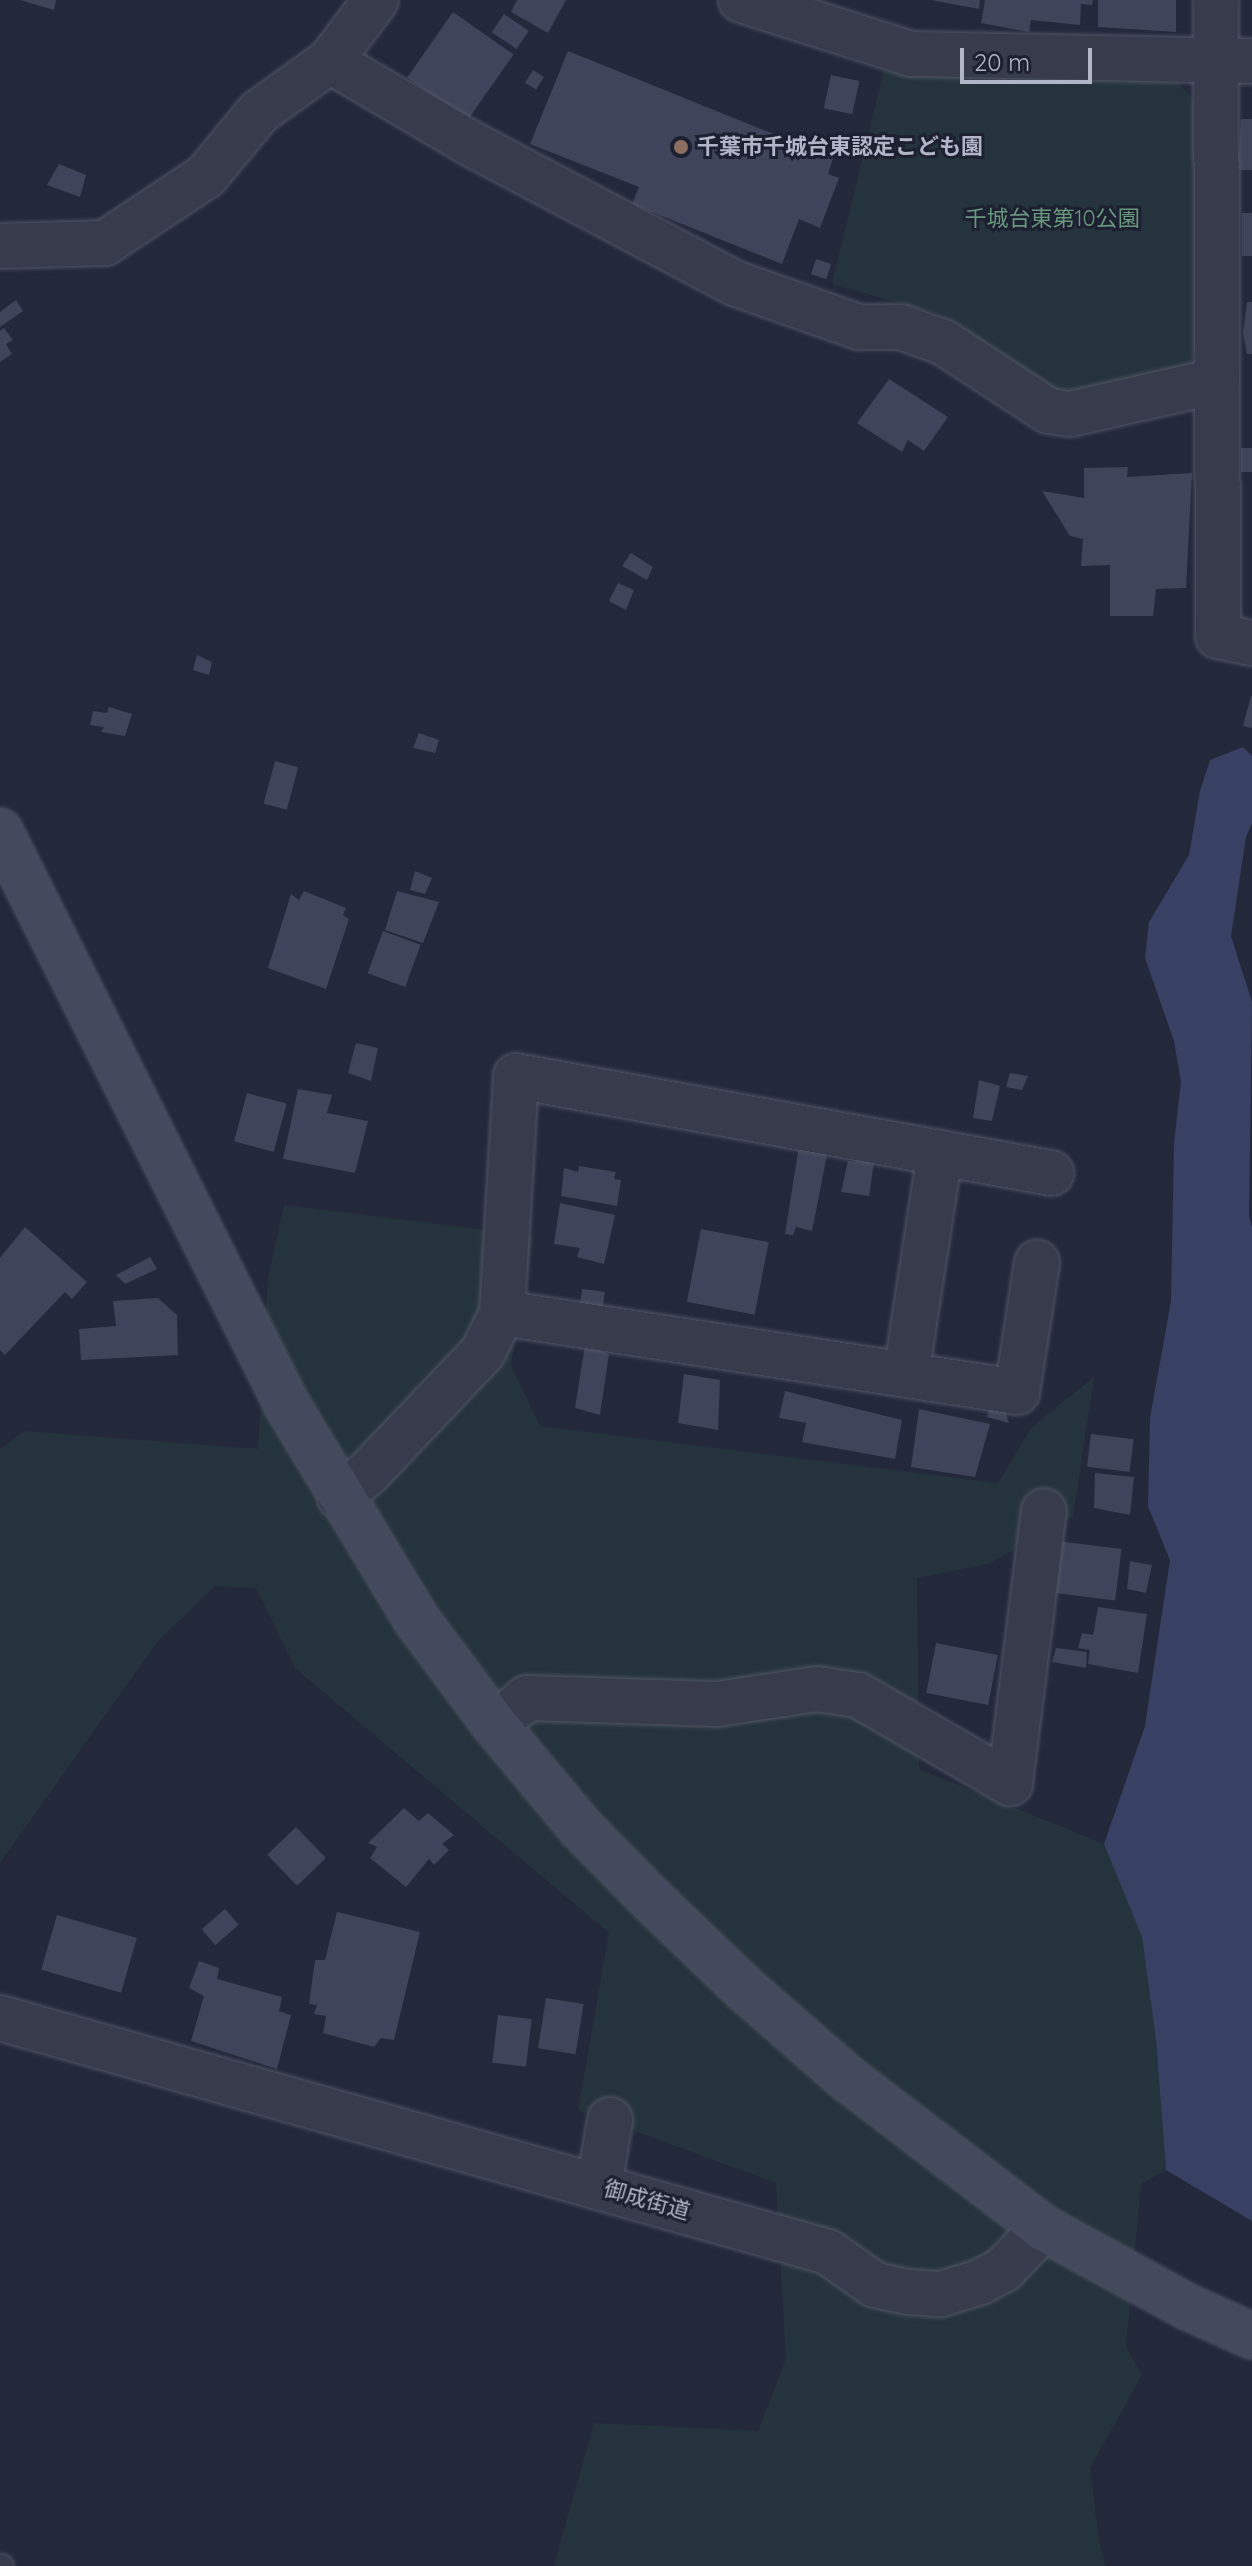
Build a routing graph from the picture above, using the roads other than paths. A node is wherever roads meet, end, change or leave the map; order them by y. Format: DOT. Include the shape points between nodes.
graph roads {
  1 [pos="376,0"];
  2 [pos="741,0"];
  3 [pos="1216,0"];
  4 [pos="330,61"];
  5 [pos="1234,61"];
  6 [pos="0,246"];
  7 [pos="1216,381"];
  8 [pos="1252,643"];
  9 [pos="0,831"];
  10 [pos="940,1153"];
  11 [pos="1051,1173"];
  12 [pos="1037,1263"];
  13 [pos="502,1313"];
  14 [pos="906,1375"];
  15 [pos="340,1497"];
  16 [pos="1044,1511"];
  17 [pos="495,1725"];
  18 [pos="0,2018"];
  19 [pos="610,2120"];
  20 [pos="599,2186"];
  21 [pos="1043,2228"];
  22 [pos="1252,2336"];
  1 -- 4 [label="street"];
  2 -- 5 [label="street" via="911,54"];
  3 -- 5 [label="street"];
  4 -- 6 [label="street" via="259,112 206,176 105,243"];
  4 -- 7 [label="street" via="468,142 734,283 859,327 901,327 943,342 1049,411 1070,414"];
  5 -- 7 [label="street"];
  7 -- 8 [label="street" via="1218,636"];
  9 -- 15 [label="street" via="287,1405"];
  10 -- 11 [label="street"];
  10 -- 13 [label="street" via="516,1076"];
  10 -- 14 [label="street"];
  12 -- 14 [label="street" via="1017,1392"];
  13 -- 14 [label="street"];
  13 -- 15 [label="street" via="483,1352"];
  15 -- 17 [label="street" via="416,1619"];
  16 -- 17 [label="street" via="1010,1783 858,1695 817,1689 717,1704 527,1698"];
  17 -- 21 [label="street" via="581,1828 746,1990 847,2078"];
  18 -- 20 [label="street, 御成街道"];
  19 -- 20 [label="street"];
  20 -- 21 [label="street, 御成街道" via="828,2252 875,2285 909,2292 941,2294 980,2282 1004,2269"];
  21 -- 22 [label="street"];
}
